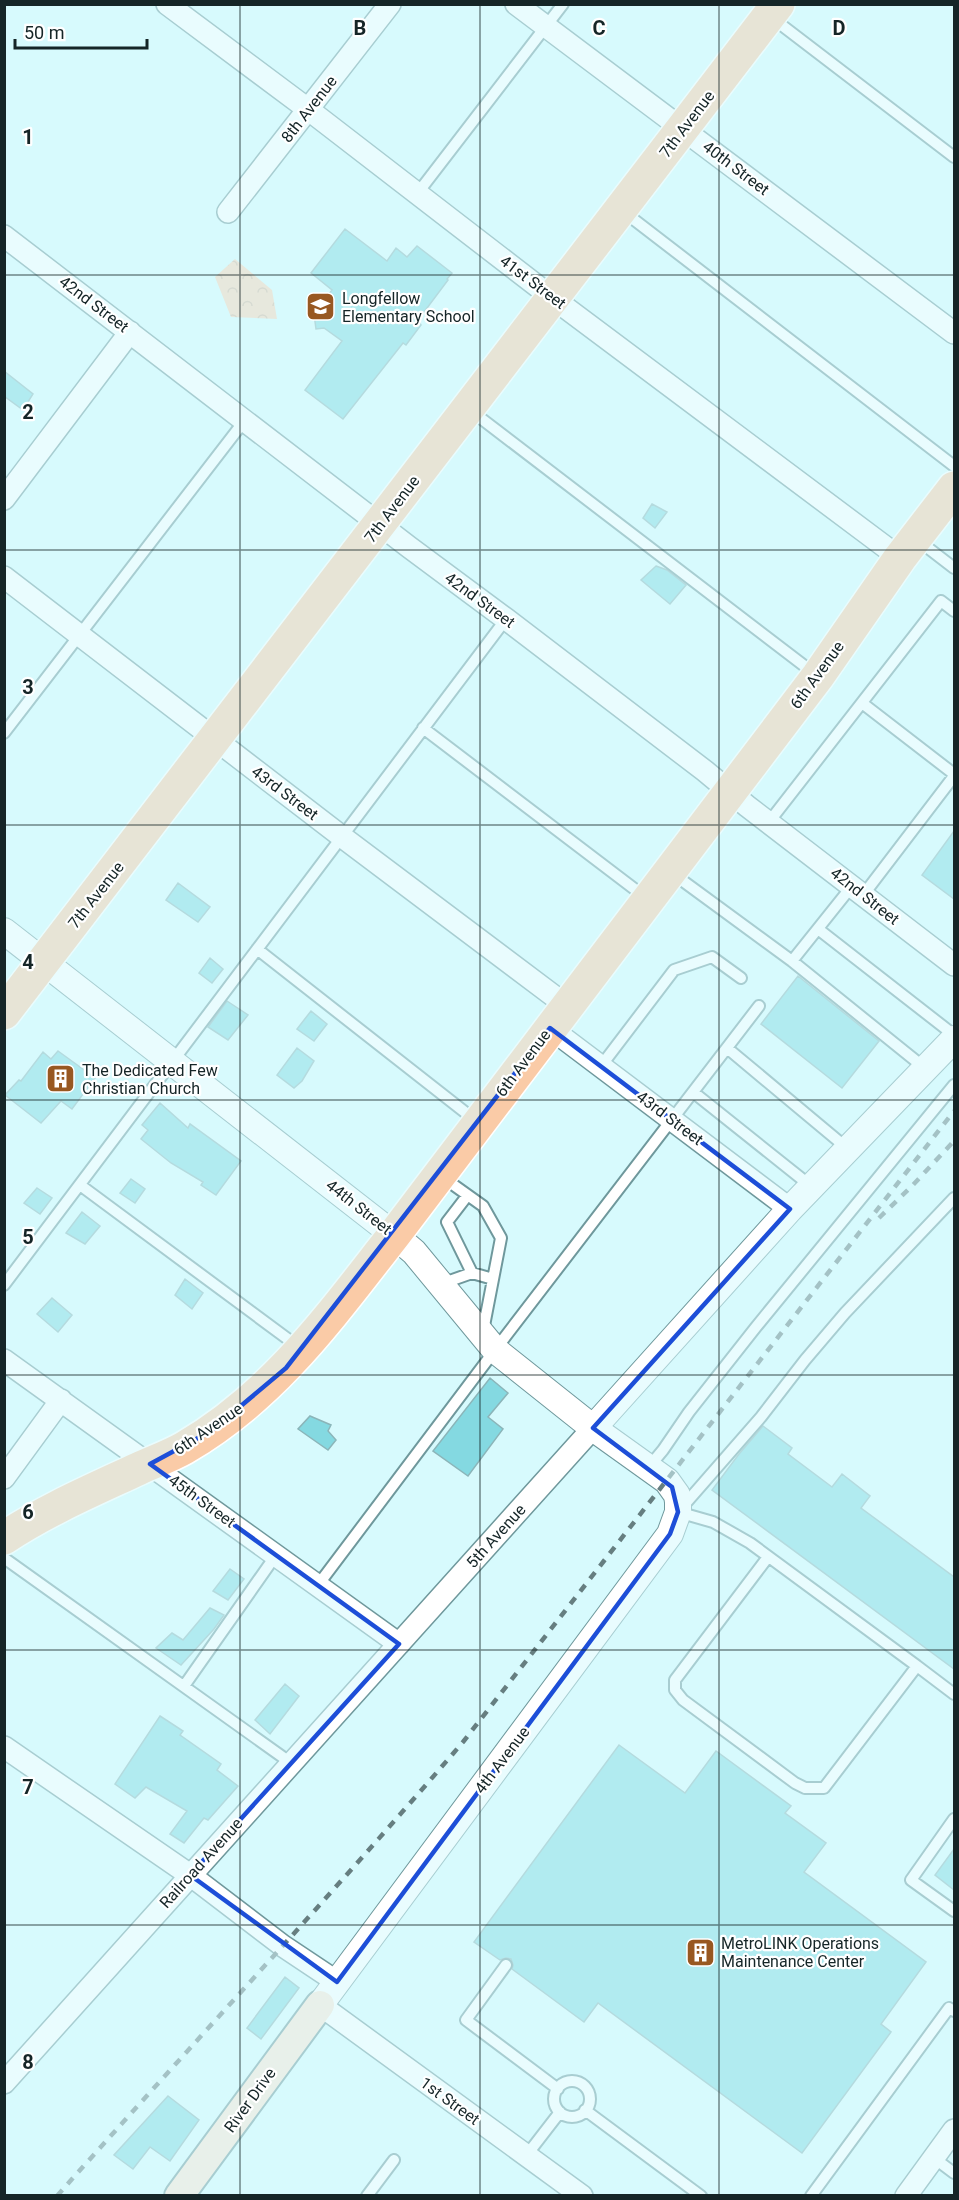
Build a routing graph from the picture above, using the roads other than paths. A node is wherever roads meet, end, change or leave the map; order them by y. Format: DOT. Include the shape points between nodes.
graph roads {
  1 [pos="167,4"];
  2 [pos="390,4"];
  3 [pos="516,4"];
  4 [pos="563,4"];
  5 [pos="773,10"];
  6 [pos="546,27"];
  7 [pos="309,110"];
  8 [pos="684,129"];
  9 [pos="954,157"];
  10 [pos="417,194"];
  11 [pos="621,210"];
  12 [pos="228,212"];
  13 [pos="4,236"];
  14 [pos="554,299"];
  15 [pos="130,332"];
  16 [pos="954,333"];
  17 [pos="468,409"];
  18 [pos="245,420"];
  19 [pos="954,466"];
  20 [pos="954,488"];
  21 [pos="4,499"];
  22 [pos="380,525"];
  23 [pos="908,548"];
  24 [pos="954,568"];
  25 [pos="4,577"];
  26 [pos="954,611"];
  27 [pos="506,619"];
  28 [pos="79,635"];
  29 [pos="818,676"];
  30 [pos="862,703"];
  31 [pos="423,728"];
  32 [pos="4,734"];
  33 [pos="215,740"];
  34 [pos="954,775"];
  35 [pos="731,791"];
  36 [pos="769,822"];
  37 [pos="341,836"];
  38 [pos="669,872"];
  39 [pos="858,890"];
  40 [pos="648,899"];
  41 [pos="818,929"];
  42 [pos="4,931"];
  43 [pos="257,949"];
  44 [pos="792,961"];
  45 [pos="44,962"];
  46 [pos="954,965"];
  47 [pos="741,978"];
  48 [pos="759,1006"];
  49 [pos="4,1013"];
  50 [pos="558,1017"];
  51 [pos="954,1037"];
  52 [pos="727,1048"];
  53 [pos="172,1062"];
  54 [pos="601,1066"];
  55 [pos="926,1069"];
  56 [pos="954,1085"];
  57 [pos="693,1092"];
  58 [pos="672,1119"];
  59 [pos="478,1122"];
  60 [pos="848,1149"];
  61 [pos="439,1174"];
  62 [pos="80,1185"];
  63 [pos="812,1187"];
  64 [pos="467,1196"];
  65 [pos="954,1198"];
  66 [pos="790,1209"];
  67 [pos="394,1234"];
  68 [pos="472,1273"];
  69 [pos="493,1278"];
  70 [pos="441,1284"];
  71 [pos="4,1285"];
  72 [pos="488,1343"];
  73 [pos="302,1350"];
  74 [pos="4,1360"];
  75 [pos="62,1400"];
  76 [pos="593,1428"];
  77 [pos="150,1464"];
  78 [pos="648,1468"];
  79 [pos="4,1478"];
  80 [pos="678,1512"];
  81 [pos="4,1538"];
  82 [pos="276,1555"];
  83 [pos="768,1557"];
  84 [pos="4,1558"];
  85 [pos="318,1585"];
  86 [pos="399,1644"];
  87 [pos="917,1666"];
  88 [pos="184,1686"];
  89 [pos="954,1694"];
  90 [pos="4,1747"];
  91 [pos="291,1763"];
  92 [pos="954,1820"];
  93 [pos="190,1875"];
  94 [pos="954,1911"];
  95 [pos="506,1965"];
  96 [pos="337,1982"];
  97 [pos="320,2005"];
  98 [pos="954,2011"];
  99 [pos="4,2083"];
  100 [pos="558,2089"];
  101 [pos="585,2110"];
  102 [pos="560,2112"];
  103 [pos="954,2130"];
  104 [pos="526,2156"];
  105 [pos="934,2158"];
  106 [pos="394,2160"];
  107 [pos="954,2173"];
  108 [pos="179,2196"];
  109 [pos="367,2196"];
  110 [pos="582,2196"];
  111 [pos="701,2196"];
  112 [pos="811,2196"];
  113 [pos="906,2196"];
  1 -- 7 [label="street, 41st Street"];
  2 -- 7 [label="street, 8th Avenue"];
  3 -- 6 [label="street, 40th Street"];
  4 -- 6 [label="lane"];
  5 -- 8 [label="main road, 7th Avenue"];
  5 -- 9 [label="lane"];
  6 -- 8 [label="street, 40th Street"];
  6 -- 10 [label="lane"];
  7 -- 10 [label="street, 41st Street"];
  7 -- 12 [label="street, 8th Avenue"];
  8 -- 11 [label="main road, 7th Avenue"];
  8 -- 16 [label="street, 40th Street"];
  10 -- 14 [label="street, 41st Street"];
  11 -- 14 [label="main road, 7th Avenue"];
  11 -- 19 [label="lane"];
  13 -- 15 [label="street, 42nd Street"];
  14 -- 17 [label="main road, 7th Avenue"];
  14 -- 23 [label="street, 41st Street"];
  15 -- 18 [label="street, 42nd Street"];
  15 -- 21 [label="street"];
  17 -- 22 [label="main road, 7th Avenue"];
  17 -- 29 [label="lane"];
  18 -- 22 [label="street, 42nd Street"];
  18 -- 28 [label="lane"];
  20 -- 23 [label="main road, 6th Avenue"];
  22 -- 27 [label="street, 42nd Street"];
  22 -- 33 [label="main road, 7th Avenue"];
  23 -- 24 [label="lane"];
  23 -- 29 [label="main road, 6th Avenue"];
  25 -- 28 [label="street, 43rd Street"];
  26 -- 30 [label="lane" via="941,601"];
  27 -- 31 [label="lane"];
  27 -- 35 [label="street, 42nd Street"];
  28 -- 32 [label="lane"];
  28 -- 33 [label="street, 43rd Street"];
  29 -- 35 [label="main road, 6th Avenue"];
  30 -- 34 [label="lane"];
  30 -- 36 [label="lane"];
  31 -- 37 [label="lane"];
  31 -- 40 [label="lane"];
  33 -- 37 [label="street, 43rd Street"];
  33 -- 45 [label="main road, 7th Avenue"];
  34 -- 39 [label="lane"];
  35 -- 36 [label="street, 42nd Street"];
  35 -- 38 [label="main road, 6th Avenue"];
  36 -- 39 [label="street, 42nd Street"];
  37 -- 43 [label="lane"];
  37 -- 50 [label="street, 43rd Street"];
  38 -- 40 [label="main road, 6th Avenue"];
  38 -- 44 [label="lane"];
  39 -- 41 [label="lane"];
  39 -- 46 [label="street, 42nd Street"];
  40 -- 50 [label="main road, 6th Avenue"];
  41 -- 44 [label="lane"];
  41 -- 51 [label="lane"];
  42 -- 45 [label="street, 44th Street"];
  43 -- 53 [label="lane"];
  43 -- 59 [label="lane"];
  44 -- 55 [label="lane"];
  45 -- 49 [label="main road, 7th Avenue"];
  45 -- 53 [label="street, 44th Street"];
  47 -- 54 [label="lane" via="712,957 674,970"];
  48 -- 52 [label="lane"];
  50 -- 54 [label="street, 43rd Street"];
  50 -- 59 [label="main road, 6th Avenue"];
  51 -- 55 [label="street"];
  52 -- 57 [label="lane"];
  52 -- 60 [label="lane"];
  53 -- 62 [label="lane"];
  53 -- 67 [label="street, 44th Street"];
  54 -- 58 [label="street, 43rd Street"];
  55 -- 60 [label="street"];
  56 -- 78 [label="lane" via="743,1344"];
  57 -- 58 [label="lane"];
  57 -- 63 [label="lane"];
  58 -- 66 [label="street, 43rd Street"];
  58 -- 72 [label="lane"];
  59 -- 61 [label="main road, 6th Avenue"];
  60 -- 63 [label="street"];
  61 -- 64 [label="lane"];
  61 -- 67 [label="main road, 6th Avenue"];
  62 -- 71 [label="lane"];
  62 -- 73 [label="lane"];
  63 -- 66 [label="street"];
  64 -- 68 [label="lane" via="447,1222 461,1240"];
  64 -- 69 [label="lane" via="483,1206 487,1223 501,1238"];
  65 -- 80 [label="lane" via="845,1312"];
  66 -- 76 [label="street"];
  67 -- 70 [label="street, 44th Street"];
  67 -- 73 [label="main road, 6th Avenue"];
  68 -- 69 [label="lane"];
  68 -- 70 [label="lane"];
  69 -- 72 [label="lane"];
  70 -- 72 [label="street, 44th Street"];
  72 -- 76 [label="street, 44th Street"];
  72 -- 85 [label="lane"];
  73 -- 77 [label="main road, 6th Avenue" via="263,1390 211,1431"];
  74 -- 75 [label="street, 45th Street"];
  75 -- 77 [label="street, 45th Street"];
  75 -- 79 [label="street"];
  76 -- 78 [label="street, 44th Street"];
  76 -- 86 [label="street, 5th Avenue"];
  77 -- 81 [label="main road, 6th Avenue" via="47,1512"];
  77 -- 82 [label="street, 45th Street"];
  78 -- 80 [label="street, 44th Street" via="672,1488"];
  80 -- 83 [label="lane" via="713,1522"];
  80 -- 96 [label="street, 4th Avenue" via="670,1534"];
  82 -- 85 [label="street, 45th Street"];
  82 -- 88 [label="lane"];
  83 -- 87 [label="lane"];
  83 -- 87 [label="lane" via="675,1680 675,1690 683,1700 786,1776 806,1788 824,1788"];
  84 -- 88 [label="lane"];
  85 -- 86 [label="street, 45th Street"];
  86 -- 91 [label="street, Railroad Avenue"];
  87 -- 89 [label="lane"];
  88 -- 91 [label="lane"];
  90 -- 93 [label="street"];
  91 -- 93 [label="street, Railroad Avenue"];
  92 -- 94 [label="lane" via="911,1880"];
  93 -- 96 [label="street"];
  93 -- 99 [label="street, Railroad Avenue"];
  95 -- 100 [label="lane" via="466,2020"];
  96 -- 97 [label="street, 4th Avenue"];
  97 -- 104 [label="street, 1st Street"];
  97 -- 108 [label="main road, River Drive"];
  98 -- 112 [label="lane" via="949,2008"];
  100 -- 101 [label="lane" via="567,2081 584,2085 590,2099"];
  100 -- 102 [label="lane" via="554,2100"];
  101 -- 102 [label="lane" via="571,2117"];
  101 -- 111 [label="lane"];
  102 -- 104 [label="lane"];
  103 -- 105 [label="street"];
  104 -- 110 [label="street, 1st Street"];
  105 -- 107 [label="lane"];
  105 -- 113 [label="street"];
  106 -- 109 [label="lane"];
}
